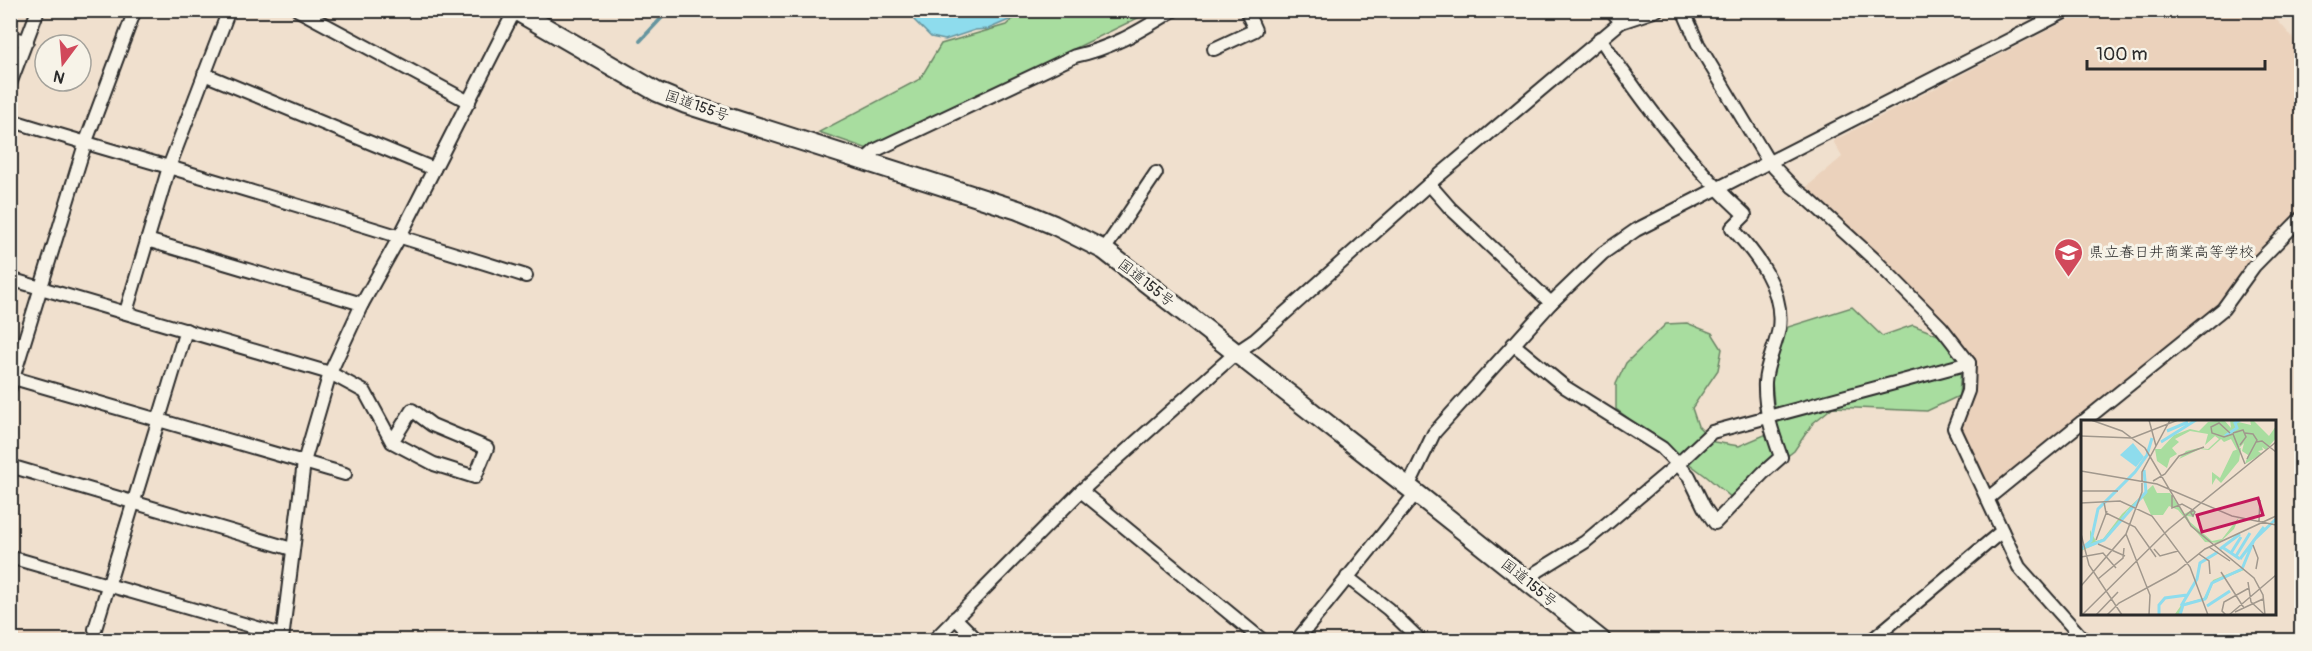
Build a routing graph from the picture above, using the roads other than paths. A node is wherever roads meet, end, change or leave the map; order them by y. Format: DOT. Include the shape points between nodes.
graph roads {
  1 [pos="38,10"];
  2 [pos="135,10"];
  3 [pos="229,10"];
  4 [pos="298,10"];
  5 [pos="515,10"];
  6 [pos="542,10"];
  7 [pos="1174,10"];
  8 [pos="1246,10"];
  9 [pos="1611,10"];
  10 [pos="1657,10"];
  11 [pos="1683,10"];
  12 [pos="2068,10"];
  13 [pos="1621,22"];
  14 [pos="10,37"];
  15 [pos="1600,38"];
  16 [pos="27,41"];
  17 [pos="1214,49"];
  18 [pos="615,66"];
  19 [pos="204,74"];
  20 [pos="10,84"];
  21 [pos="469,102"];
  22 [pos="10,120"];
  23 [pos="85,144"];
  24 [pos="865,160"];
  25 [pos="1768,161"];
  26 [pos="169,167"];
  27 [pos="434,169"];
  28 [pos="1156,173"];
  29 [pos="1429,184"];
  30 [pos="1716,189"];
  31 [pos="2301,217"];
  32 [pos="400,236"];
  33 [pos="147,240"];
  34 [pos="1104,250"];
  35 [pos="526,276"];
  36 [pos="10,279"];
  37 [pos="41,287"];
  38 [pos="1551,303"];
  39 [pos="362,304"];
  40 [pos="126,312"];
  41 [pos="186,330"];
  42 [pos="1513,344"];
  43 [pos="1237,352"];
  44 [pos="1969,363"];
  45 [pos="330,373"];
  46 [pos="12,381"];
  47 [pos="1767,417"];
  48 [pos="159,420"];
  49 [pos="2085,420"];
  50 [pos="2081,424"];
  51 [pos="392,442"];
  52 [pos="304,462"];
  53 [pos="1679,463"];
  54 [pos="10,466"];
  55 [pos="345,474"];
  56 [pos="1412,490"];
  57 [pos="1081,491"];
  58 [pos="1987,499"];
  59 [pos="134,502"];
  60 [pos="2002,531"];
  61 [pos="292,549"];
  62 [pos="10,557"];
  63 [pos="1347,577"];
  64 [pos="1527,581"];
  65 [pos="109,585"];
  66 [pos="955,618"];
  67 [pos="95,629"];
  68 [pos="282,638"];
  69 [pos="934,640"];
  70 [pos="977,640"];
  71 [pos="1262,640"];
  72 [pos="1297,640"];
  73 [pos="1419,640"];
  74 [pos="1601,640"];
  75 [pos="1872,640"];
  76 [pos="2084,640"];
  1 -- 16 [label="street"];
  2 -- 23 [label="street"];
  3 -- 19 [label="street"];
  4 -- 21 [label="street"];
  5 -- 18 [label="highway, 国道155号"];
  5 -- 21 [label="street"];
  6 -- 18 [label="highway, 国道155号"];
  7 -- 24 [label="street" via="1121,42 1075,56 876,150"];
  8 -- 17 [label="street" via="1255,30"];
  9 -- 13 [label="street"];
  10 -- 13 [label="street"];
  11 -- 25 [label="street" via="1698,44"];
  12 -- 25 [label="street"];
  13 -- 15 [label="street"];
  14 -- 16 [label="street"];
  15 -- 29 [label="street"];
  15 -- 30 [label="street" via="1629,82"];
  16 -- 20 [label="street"];
  18 -- 24 [label="highway, 国道155号" via="657,92 686,104"];
  19 -- 26 [label="street"];
  19 -- 27 [label="street"];
  21 -- 27 [label="street"];
  22 -- 23 [label="street"];
  23 -- 26 [label="street"];
  23 -- 37 [label="street"];
  24 -- 34 [label="highway, 国道155号" via="1018,210"];
  25 -- 30 [label="street"];
  25 -- 44 [label="street" via="1875,260 1941,327"];
  26 -- 32 [label="street"];
  26 -- 33 [label="street"];
  27 -- 32 [label="street"];
  28 -- 34 [label="street"];
  29 -- 38 [label="street"];
  29 -- 43 [label="street"];
  30 -- 38 [label="street" via="1636,230 1603,253"];
  30 -- 47 [label="street" via="1745,215 1732,228 1761,262 1780,313 1765,380"];
  31 -- 49 [label="street" via="2254,266 2223,309"];
  32 -- 35 [label="street"];
  32 -- 39 [label="street"];
  33 -- 39 [label="street"];
  33 -- 40 [label="street"];
  34 -- 43 [label="highway, 国道155号"];
  36 -- 37 [label="street"];
  37 -- 40 [label="street"];
  37 -- 46 [label="street"];
  38 -- 42 [label="street"];
  39 -- 45 [label="street"];
  40 -- 41 [label="street"];
  41 -- 45 [label="street"];
  41 -- 48 [label="street"];
  42 -- 53 [label="street" via="1565,387 1643,435"];
  42 -- 56 [label="street" via="1434,433"];
  43 -- 56 [label="highway, 国道155号"];
  43 -- 57 [label="street"];
  44 -- 47 [label="street"];
  44 -- 58 [label="street" via="1968,391 1954,428"];
  45 -- 51 [label="street" via="365,392"];
  45 -- 52 [label="street"];
  46 -- 48 [label="street"];
  47 -- 53 [label="street" via="1712,432"];
  47 -- 53 [label="street" via="1781,458 1715,523"];
  48 -- 52 [label="street"];
  48 -- 59 [label="street"];
  50 -- 58 [label="street"];
  51 -- 51 [label="street" via="412,410 432,425 487,448 475,477 434,464"];
  52 -- 55 [label="street"];
  52 -- 61 [label="street"];
  53 -- 64 [label="street" via="1585,542"];
  54 -- 59 [label="street"];
  56 -- 63 [label="street"];
  56 -- 64 [label="highway, 国道155号"];
  57 -- 66 [label="street"];
  57 -- 71 [label="street"];
  58 -- 60 [label="street"];
  59 -- 61 [label="street"];
  59 -- 65 [label="street"];
  60 -- 75 [label="street"];
  60 -- 76 [label="street" via="2019,567"];
  61 -- 68 [label="street"];
  62 -- 65 [label="street"];
  63 -- 72 [label="street"];
  63 -- 73 [label="street"];
  64 -- 74 [label="highway, 国道155号"];
  65 -- 67 [label="street"];
  65 -- 68 [label="street"];
  66 -- 69 [label="street"];
  66 -- 70 [label="street"];
}
